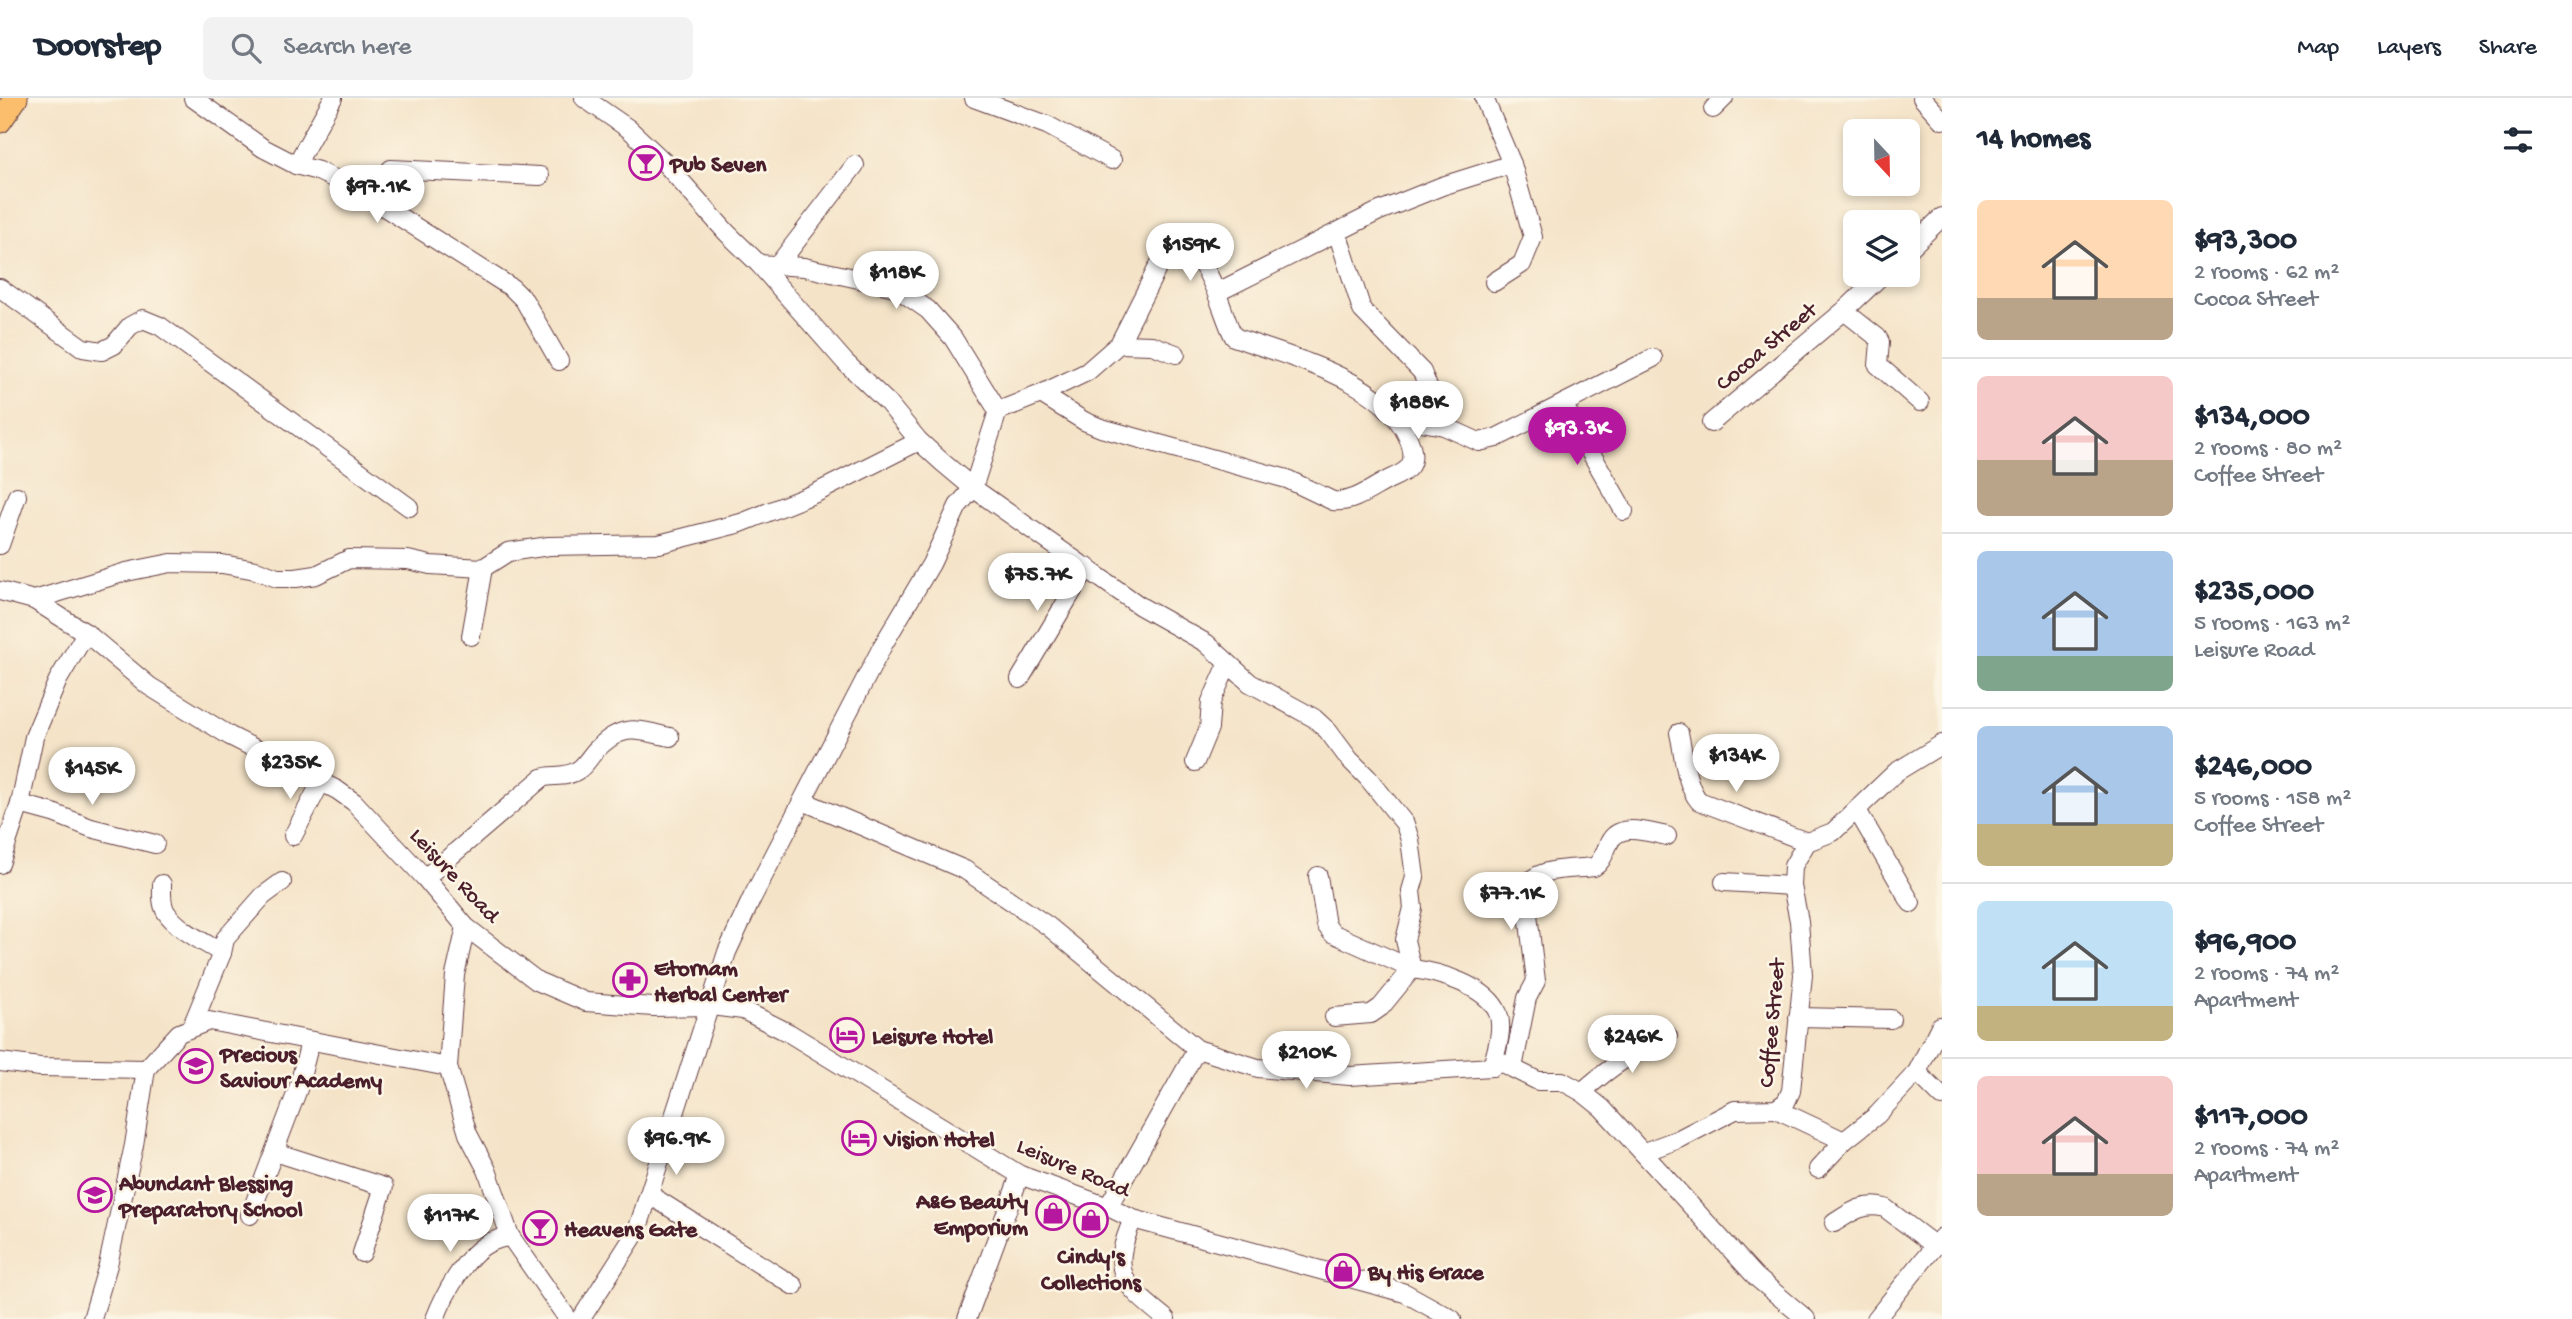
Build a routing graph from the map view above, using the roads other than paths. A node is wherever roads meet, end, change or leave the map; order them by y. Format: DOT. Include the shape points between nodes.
graph roads {
  1 [pos="16,98"];
  2 [pos="193,98"];
  3 [pos="333,98"];
  4 [pos="584,98"];
  5 [pos="974,98"];
  6 [pos="1484,98"];
  7 [pos="1922,98"];
  8 [pos="1942,120"];
  9 [pos="0,121"];
  10 [pos="1112,160"];
  11 [pos="855,164"];
  12 [pos="1512,164"];
  13 [pos="296,165"];
  14 [pos="540,176"];
  15 [pos="371,198"];
  16 [pos="1942,217"];
  17 [pos="1336,232"];
  18 [pos="1920,238"];
  19 [pos="759,264"];
  20 [pos="778,265"];
  21 [pos="1494,282"];
  22 [pos="1869,287"];
  23 [pos="0,288"];
  24 [pos="1218,292"];
  25 [pos="1844,311"];
  26 [pos="1119,344"];
  27 [pos="1176,354"];
  28 [pos="1653,358"];
  29 [pos="559,361"];
  30 [pos="1041,394"];
  31 [pos="1920,402"];
  32 [pos="1563,404"];
  33 [pos="999,411"];
  34 [pos="1398,418"];
  35 [pos="1711,423"];
  36 [pos="1444,426"];
  37 [pos="919,441"];
  38 [pos="973,488"];
  39 [pos="17,496"];
  40 [pos="409,507"];
  41 [pos="1624,511"];
  42 [pos="0,545"];
  43 [pos="1087,567"];
  44 [pos="483,568"];
  45 [pos="0,591"];
  46 [pos="34,600"];
  47 [pos="86,633"];
  48 [pos="471,636"];
  49 [pos="1228,664"];
  50 [pos="1020,679"];
  51 [pos="1679,733"];
  52 [pos="670,737"];
  53 [pos="1942,744"];
  54 [pos="1195,762"];
  55 [pos="321,782"];
  56 [pos="803,801"];
  57 [pos="20,804"];
  58 [pos="1857,810"];
  59 [pos="293,836"];
  60 [pos="1667,836"];
  61 [pos="1807,842"];
  62 [pos="155,844"];
  63 [pos="0,864"];
  64 [pos="1318,876"];
  65 [pos="425,878"];
  66 [pos="282,882"];
  67 [pos="1724,882"];
  68 [pos="163,884"];
  69 [pos="1792,886"];
  70 [pos="1911,903"];
  71 [pos="466,927"];
  72 [pos="222,953"];
  73 [pos="1412,969"];
  74 [pos="711,1006"];
  75 [pos="1334,1017"];
  76 [pos="1798,1017"];
  77 [pos="1891,1019"];
  78 [pos="192,1026"];
  79 [pos="1940,1026"];
  80 [pos="1668,1036"];
  81 [pos="310,1042"];
  82 [pos="1197,1049"];
  83 [pos="0,1062"];
  84 [pos="448,1067"];
  85 [pos="1492,1067"];
  86 [pos="1513,1068"];
  87 [pos="146,1069"];
  88 [pos="1917,1072"];
  89 [pos="1582,1092"];
  90 [pos="1941,1094"];
  91 [pos="1776,1108"];
  92 [pos="1844,1141"];
  93 [pos="275,1152"];
  94 [pos="1644,1152"];
  95 [pos="1818,1169"];
  96 [pos="1020,1175"];
  97 [pos="650,1195"];
  98 [pos="1108,1207"];
  99 [pos="250,1215"];
  100 [pos="1133,1219"];
  101 [pos="1834,1223"];
  102 [pos="510,1236"];
  103 [pos="1938,1241"];
  104 [pos="362,1253"];
  105 [pos="794,1286"];
  106 [pos="92,1319"];
  107 [pos="435,1319"];
  108 [pos="568,1319"];
  109 [pos="581,1319"];
  110 [pos="967,1319"];
  111 [pos="1166,1319"];
  112 [pos="1452,1319"];
  113 [pos="1806,1319"];
  114 [pos="1876,1319"];
  1 -- 9 [label="main road"];
  2 -- 13 [label="street" via="263,149"];
  3 -- 13 [label="street"];
  4 -- 19 [label="street" via="629,129 663,161"];
  5 -- 10 [label="street" via="1046,125"];
  6 -- 12 [label="street"];
  7 -- 8 [label="street"];
  11 -- 20 [label="street"];
  12 -- 17 [label="street" via="1431,190"];
  12 -- 21 [label="street" via="1533,237 1522,264"];
  13 -- 15 [label="street"];
  14 -- 15 [label="street" via="391,169"];
  15 -- 29 [label="street" via="512,288 524,300"];
  16 -- 18 [label="street"];
  17 -- 24 [label="street"];
  17 -- 36 [label="street" via="1362,310 1422,372"];
  19 -- 20 [label="street"];
  19 -- 37 [label="street"];
  20 -- 33 [label="street" via="895,287 929,310 953,338"];
  22 -- 25 [label="street, Cocoa Street"];
  23 -- 40 [label="street" via="83,348 102,351 144,319 160,326"];
  24 -- 26 [label="street" via="1194,254 1183,249 1171,251 1163,257"];
  24 -- 34 [label="street" via="1234,337 1337,375"];
  25 -- 31 [label="street" via="1877,337 1881,342 1878,365"];
  25 -- 35 [label="street, Cocoa Street"];
  26 -- 27 [label="street" via="1152,345"];
  26 -- 30 [label="street" via="1087,372"];
  28 -- 32 [label="street"];
  30 -- 33 [label="street"];
  30 -- 34 [label="street" via="1101,428 1287,479 1342,502 1405,472 1413,463"];
  32 -- 36 [label="street" via="1479,442"];
  32 -- 41 [label="street"];
  33 -- 38 [label="street"];
  34 -- 36 [label="street"];
  37 -- 38 [label="street"];
  37 -- 44 [label="street" via="816,493 741,523 659,544 549,546 508,552"];
  38 -- 43 [label="street"];
  38 -- 56 [label="street" via="958,506"];
  39 -- 42 [label="street"];
  43 -- 49 [label="street" via="1140,606 1206,643"];
  43 -- 50 [label="street"];
  44 -- 46 [label="street" via="349,559 316,575 277,578 222,565 171,563"];
  44 -- 48 [label="street"];
  45 -- 46 [label="street, Leisure Road"];
  46 -- 47 [label="street, Leisure Road"];
  47 -- 55 [label="street, Leisure Road" via="149,686 230,736"];
  47 -- 57 [label="street" via="58,680 34,737"];
  49 -- 54 [label="street" via="1211,702 1209,728"];
  49 -- 73 [label="street" via="1250,683 1314,718 1405,824 1415,877 1405,940"];
  51 -- 61 [label="street" via="1690,783 1699,801"];
  52 -- 65 [label="street" via="634,728 608,739 578,770 542,778"];
  53 -- 58 [label="street" via="1896,772"];
  55 -- 59 [label="street"];
  55 -- 65 [label="street, Leisure Road" via="354,802"];
  56 -- 74 [label="street" via="727,952"];
  56 -- 82 [label="street" via="965,870 1048,926"];
  57 -- 62 [label="street"];
  57 -- 63 [label="street"];
  58 -- 61 [label="street" via="1833,832"];
  58 -- 70 [label="street"];
  60 -- 86 [label="street" via="1620,831 1594,867 1537,874 1529,880 1525,889 1536,981 1527,998"];
  61 -- 69 [label="street, Coffee Street" via="1793,866"];
  64 -- 73 [label="street" via="1326,925 1332,933"];
  65 -- 71 [label="street, Leisure Road"];
  66 -- 72 [label="street" via="236,925 225,939"];
  67 -- 69 [label="street"];
  68 -- 72 [label="street" via="166,913"];
  69 -- 76 [label="street, Coffee Street" via="1803,975"];
  71 -- 74 [label="street, Leisure Road" via="537,981 586,1002"];
  71 -- 84 [label="street" via="455,975"];
  72 -- 78 [label="street"];
  73 -- 75 [label="street" via="1371,1014"];
  73 -- 85 [label="street" via="1470,985 1488,999 1498,1013 1500,1038"];
  74 -- 96 [label="street, Leisure Road" via="743,1010 789,1033"];
  74 -- 97 [label="street"];
  76 -- 77 [label="street"];
  76 -- 91 [label="street, Coffee Street" via="1791,1091 1786,1102"];
  78 -- 81 [label="street" via="209,1021"];
  78 -- 87 [label="street" via="179,1033"];
  79 -- 88 [label="street"];
  80 -- 89 [label="street" via="1608,1068"];
  81 -- 84 [label="street"];
  81 -- 93 [label="street"];
  82 -- 85 [label="street" via="1258,1068 1350,1076"];
  82 -- 98 [label="street"];
  83 -- 87 [label="street"];
  84 -- 102 [label="street" via="468,1134 487,1170"];
  85 -- 86 [label="street" via="1500,1062"];
  86 -- 89 [label="street" via="1538,1081 1562,1081"];
  87 -- 106 [label="street" via="126,1185"];
  88 -- 90 [label="street"];
  88 -- 92 [label="street" via="1871,1121"];
  89 -- 94 [label="street"];
  91 -- 92 [label="street"];
  91 -- 94 [label="street, Coffee Street" via="1735,1110"];
  92 -- 95 [label="street"];
  93 -- 99 [label="street"];
  93 -- 104 [label="street" via="384,1186"];
  94 -- 113 [label="street" via="1756,1278"];
  96 -- 98 [label="street, Leisure Road"];
  96 -- 110 [label="street"];
  97 -- 105 [label="street"];
  97 -- 109 [label="street" via="637,1231"];
  98 -- 100 [label="street, Leisure Road"];
  100 -- 111 [label="street" via="1119,1262 1131,1290"];
  100 -- 112 [label="street, Leisure Road" via="1405,1293"];
  101 -- 103 [label="street" via="1855,1209 1877,1206"];
  102 -- 107 [label="street" via="488,1243 467,1263"];
  102 -- 108 [label="street"];
  103 -- 114 [label="street"];
}
